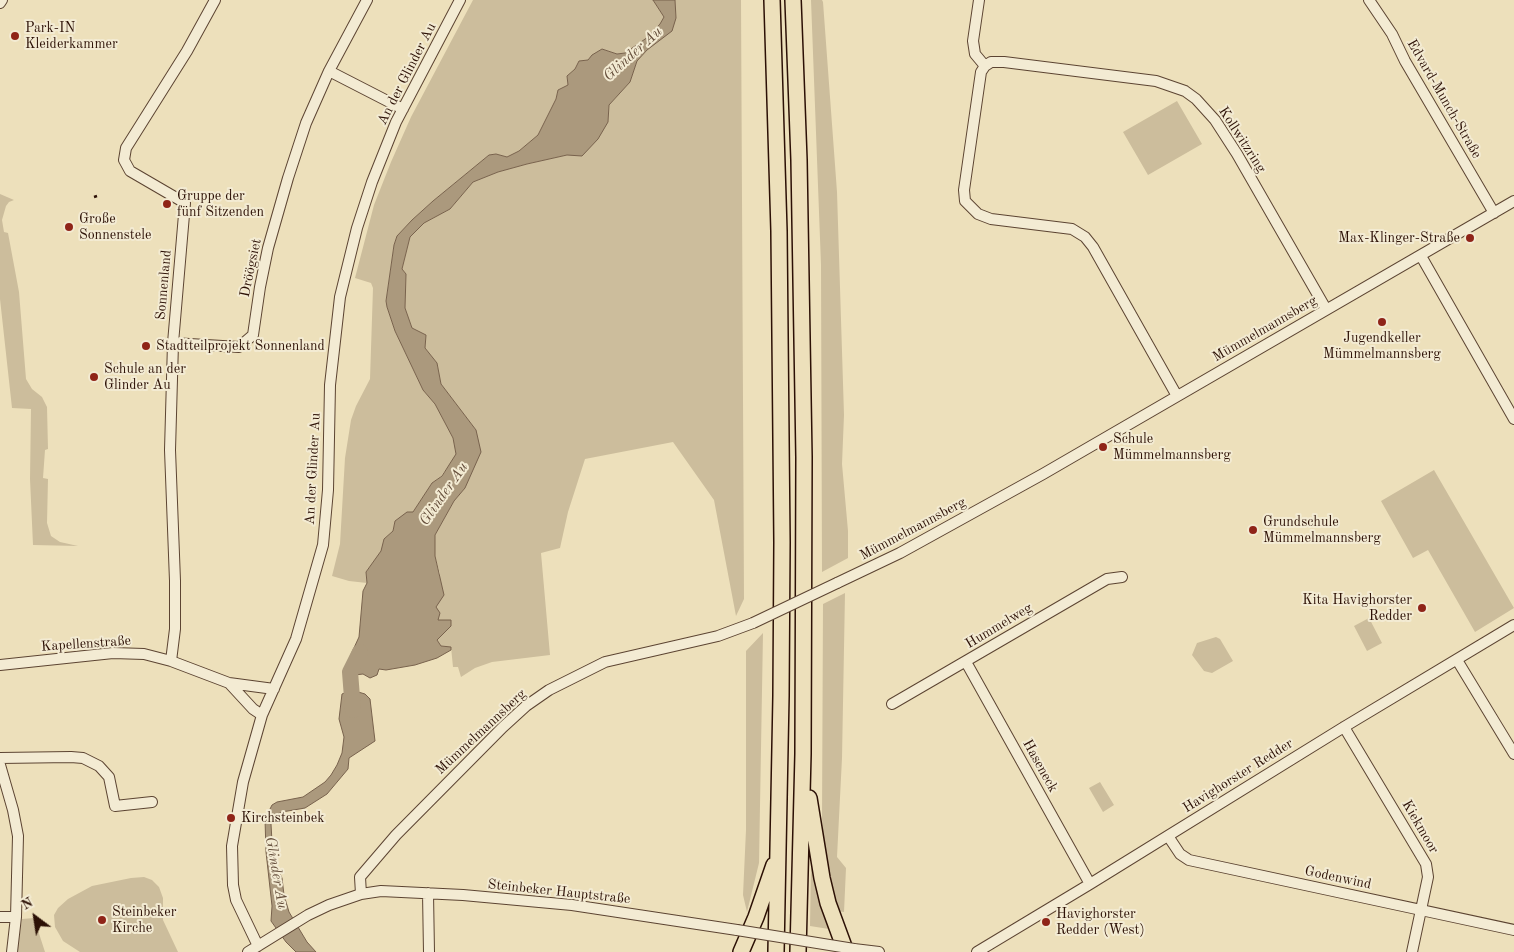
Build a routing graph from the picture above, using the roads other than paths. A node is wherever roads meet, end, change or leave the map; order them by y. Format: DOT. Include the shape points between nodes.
graph roads {
  1 [pos="2,0"];
  2 [pos="215,0"];
  3 [pos="367,0"];
  4 [pos="460,0"];
  5 [pos="772,0"];
  6 [pos="793,0"];
  7 [pos="978,0"];
  8 [pos="1368,0"];
  9 [pos="0,4"];
  10 [pos="985,66"];
  11 [pos="329,71"];
  12 [pos="403,109"];
  13 [pos="1514,201"];
  14 [pos="1494,213"];
  15 [pos="1422,256"];
  16 [pos="1326,309"];
  17 [pos="173,343"];
  18 [pos="1177,396"];
  19 [pos="1514,418"];
  20 [pos="1122,577"];
  21 [pos="1514,625"];
  22 [pos="1457,660"];
  23 [pos="172,661"];
  24 [pos="966,662"];
  25 [pos="0,665"];
  26 [pos="229,683"];
  27 [pos="274,689"];
  28 [pos="892,704"];
  29 [pos="262,715"];
  30 [pos="1344,727"];
  31 [pos="803,754"];
  32 [pos="1514,754"];
  33 [pos="0,758"];
  34 [pos="0,765"];
  35 [pos="152,802"];
  36 [pos="1168,836"];
  37 [pos="779,849"];
  38 [pos="1090,884"];
  39 [pos="428,893"];
  40 [pos="361,894"];
  41 [pos="1422,910"];
  42 [pos="0,917"];
  43 [pos="16,917"];
  44 [pos="1514,930"];
  45 [pos="258,946"];
  46 [pos="993,947"];
  47 [pos="850,950"];
  48 [pos="12,952"];
  49 [pos="248,952"];
  50 [pos="429,952"];
  51 [pos="741,952"];
  52 [pos="776,952"];
  53 [pos="798,952"];
  54 [pos="879,952"];
  55 [pos="977,952"];
  56 [pos="1412,952"];
  1 -- 9 [label="street"];
  2 -- 17 [label="street, Sonnenland" via="126,148 124,160 130,171 185,203"];
  3 -- 11 [label="street, Dröögsiet"];
  4 -- 12 [label="street, An der Glinder Au"];
  5 -- 37 [label="highway" via="779,231 782,542"];
  6 -- 31 [label="highway" via="804,457"];
  7 -- 10 [label="street" via="973,41 975,54"];
  8 -- 14 [label="street, Edvard-Munch-Straße" via="1392,34"];
  10 -- 16 [label="street, Kollwitzring" via="991,62 1004,62 1156,81 1196,99 1215,120 1237,154"];
  10 -- 18 [label="street" via="981,72 965,201 978,214 991,219 1072,229 1085,237"];
  11 -- 12 [label="street"];
  11 -- 17 [label="street, Dröögsiet" via="306,123 288,178 268,248 253,335 239,347"];
  12 -- 27 [label="street, An der Glinder Au" via="372,182 340,297 330,386 328,490 323,545 296,638"];
  13 -- 14 [label="street, Mümmelmannsberg"];
  14 -- 15 [label="street, Mümmelmannsberg"];
  15 -- 16 [label="street, Mümmelmannsberg"];
  15 -- 19 [label="street"];
  16 -- 18 [label="street, Mümmelmannsberg"];
  17 -- 23 [label="street, Sonnenland" via="170,450 175,630"];
  18 -- 40 [label="street, Mümmelmannsberg, bridge" via="1043,474 837,584 718,636 605,662 549,690 503,727 396,835 360,877"];
  20 -- 24 [label="street, Hummelweg" via="1107,579"];
  21 -- 22 [label="street, Havighorster Redder"];
  22 -- 30 [label="street, Havighorster Redder"];
  22 -- 32 [label="street"];
  23 -- 25 [label="street, Kapellenstraße" via="144,654 113,653"];
  23 -- 26 [label="street, Kapellenstraße"];
  24 -- 28 [label="street, Hummelweg"];
  24 -- 38 [label="street, Haseneck"];
  26 -- 27 [label="street, Kapellenstraße"];
  26 -- 29 [label="street, Kapellenstraße"];
  27 -- 29 [label="street, An der Glinder Au"];
  29 -- 45 [label="street, An der Glinder Au" via="243,782 232,846 236,900"];
  30 -- 36 [label="street, Havighorster Redder"];
  30 -- 41 [label="street, Kiekmoor" via="1426,864 1428,877"];
  31 -- 47 [label="highway" via="822,878 828,903"];
  31 -- 53 [label="highway"];
  33 -- 35 [label="street" via="83,758 99,766 109,777 115,806"];
  34 -- 43 [label="street" via="18,836"];
  36 -- 38 [label="street, Havighorster Redder"];
  36 -- 41 [label="street, Godenwind" via="1180,854 1189,860"];
  37 -- 51 [label="highway"];
  37 -- 52 [label="highway"];
  38 -- 46 [label="street, Havighorster Redder"];
  39 -- 40 [label="street, Steinbeker Hauptstraße" via="381,890"];
  39 -- 47 [label="street, Steinbeker Hauptstraße, bridge" via="572,906"];
  39 -- 50 [label="street"];
  40 -- 45 [label="street, Steinbeker Hauptstraße" via="299,920"];
  41 -- 44 [label="street, Godenwind"];
  41 -- 56 [label="street, Kiekmoor"];
  42 -- 43 [label="street"];
  43 -- 48 [label="street"];
  45 -- 49 [label="street, Steinbeker Hauptstraße"];
  46 -- 55 [label="street, Havighorster Redder"];
  47 -- 54 [label="street, Steinbeker Hauptstraße"];
}
